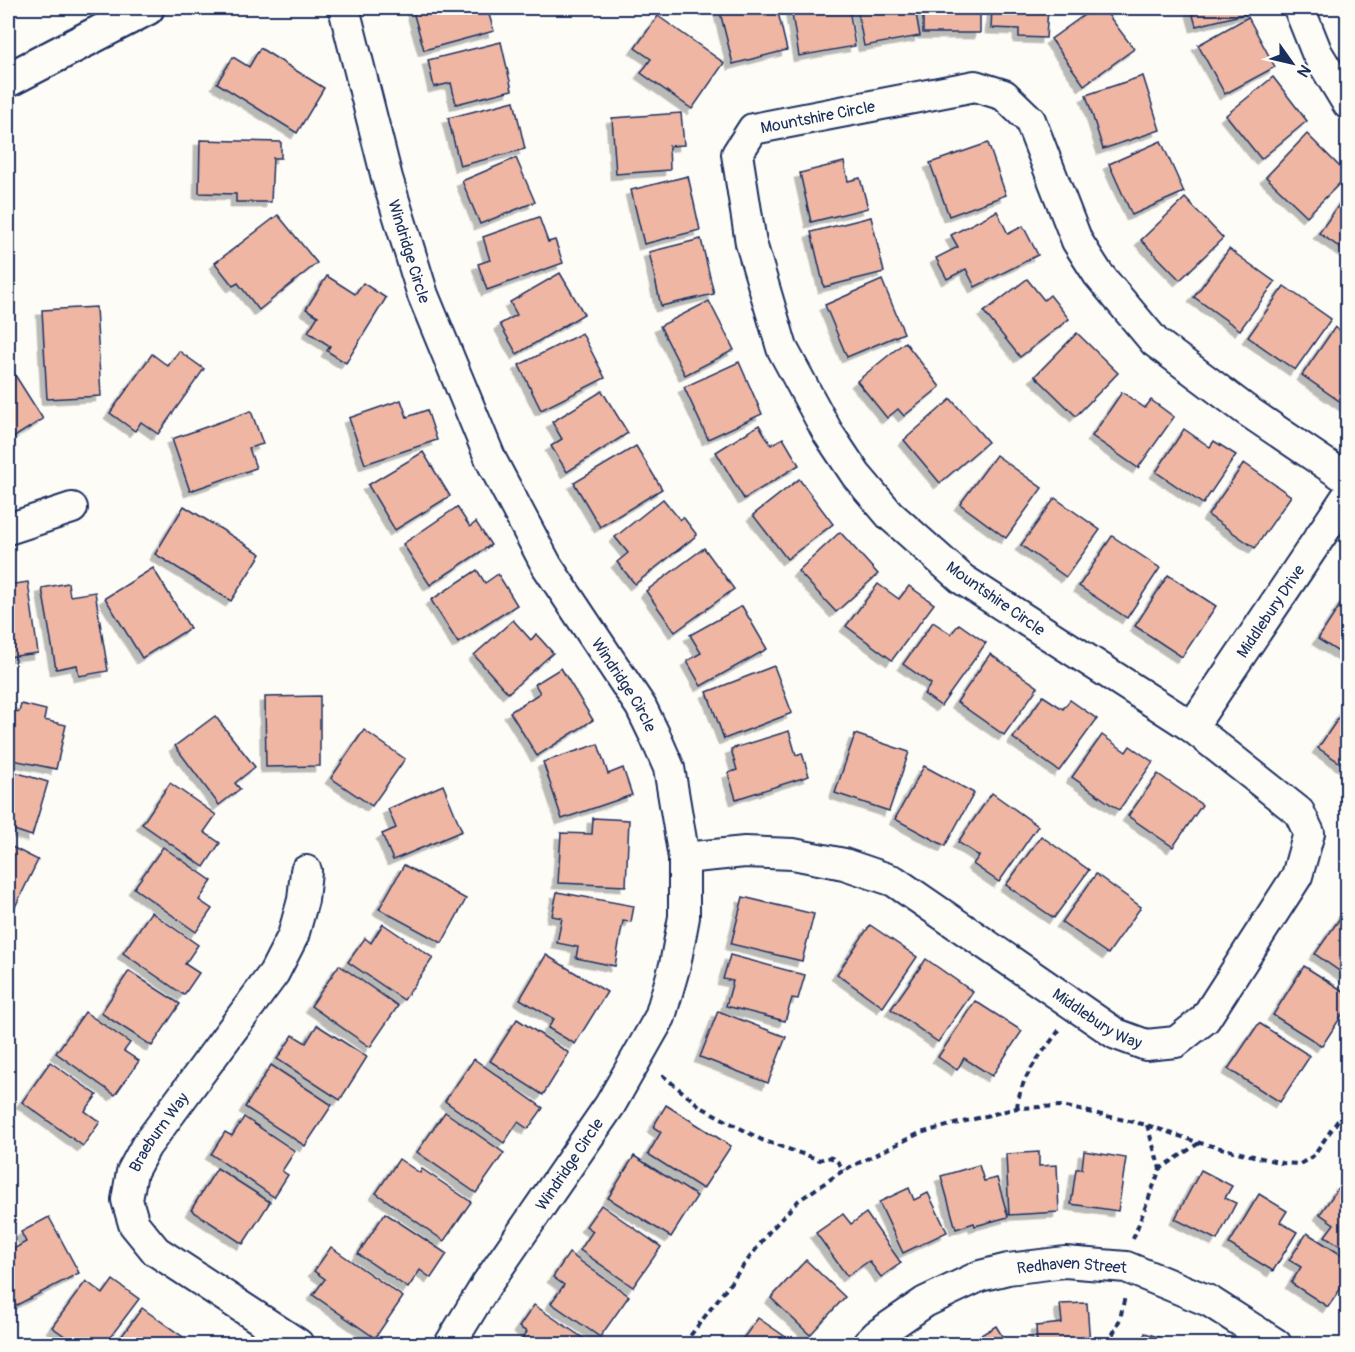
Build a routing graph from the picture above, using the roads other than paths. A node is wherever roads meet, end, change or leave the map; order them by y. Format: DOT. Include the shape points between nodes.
graph roads {
  1 [pos="147,8"];
  2 [pos="344,8"];
  3 [pos="1299,8"];
  4 [pos="8,80"];
  5 [pos="1347,104"];
  6 [pos="1347,479"];
  7 [pos="1347,495"];
  8 [pos="72,508"];
  9 [pos="8,529"];
  10 [pos="1192,727"];
  11 [pos="684,858"];
  12 [pos="306,871"];
  13 [pos="298,1344"];
  14 [pos="450,1344"];
  15 [pos="868,1344"];
  16 [pos="1276,1344"];
  1 -- 4 [label="street"];
  2 -- 11 [label="street, Windridge Circle" via="387,178 423,295 490,460 547,566 641,707 655,736 669,768"];
  3 -- 5 [label="street" via="1317,53"];
  6 -- 10 [label="street, Mountshire Circle" via="1155,342 1098,274 1077,241 1030,120 1004,95 975,86 753,129 737,154 751,243 782,348 856,476 890,515 962,579"];
  7 -- 10 [label="street, Middlebury Drive"];
  8 -- 9 [label="street"];
  10 -- 11 [label="street, Middlebury Way" via="1299,812 1309,833 1297,876 1205,1019 1176,1042 1146,1045 1116,1034 894,881 844,864 793,854 745,852"];
  11 -- 14 [label="street, Windridge Circle" via="684,917 660,1017 610,1105"];
  12 -- 13 [label="street, Braeburn Way" via="293,936 274,974 146,1146 132,1172 127,1200 134,1224 156,1251"];
  15 -- 16 [label="street, Redhaven Street" via="925,1302 980,1276 1065,1262 1126,1267 1209,1301"];
}
